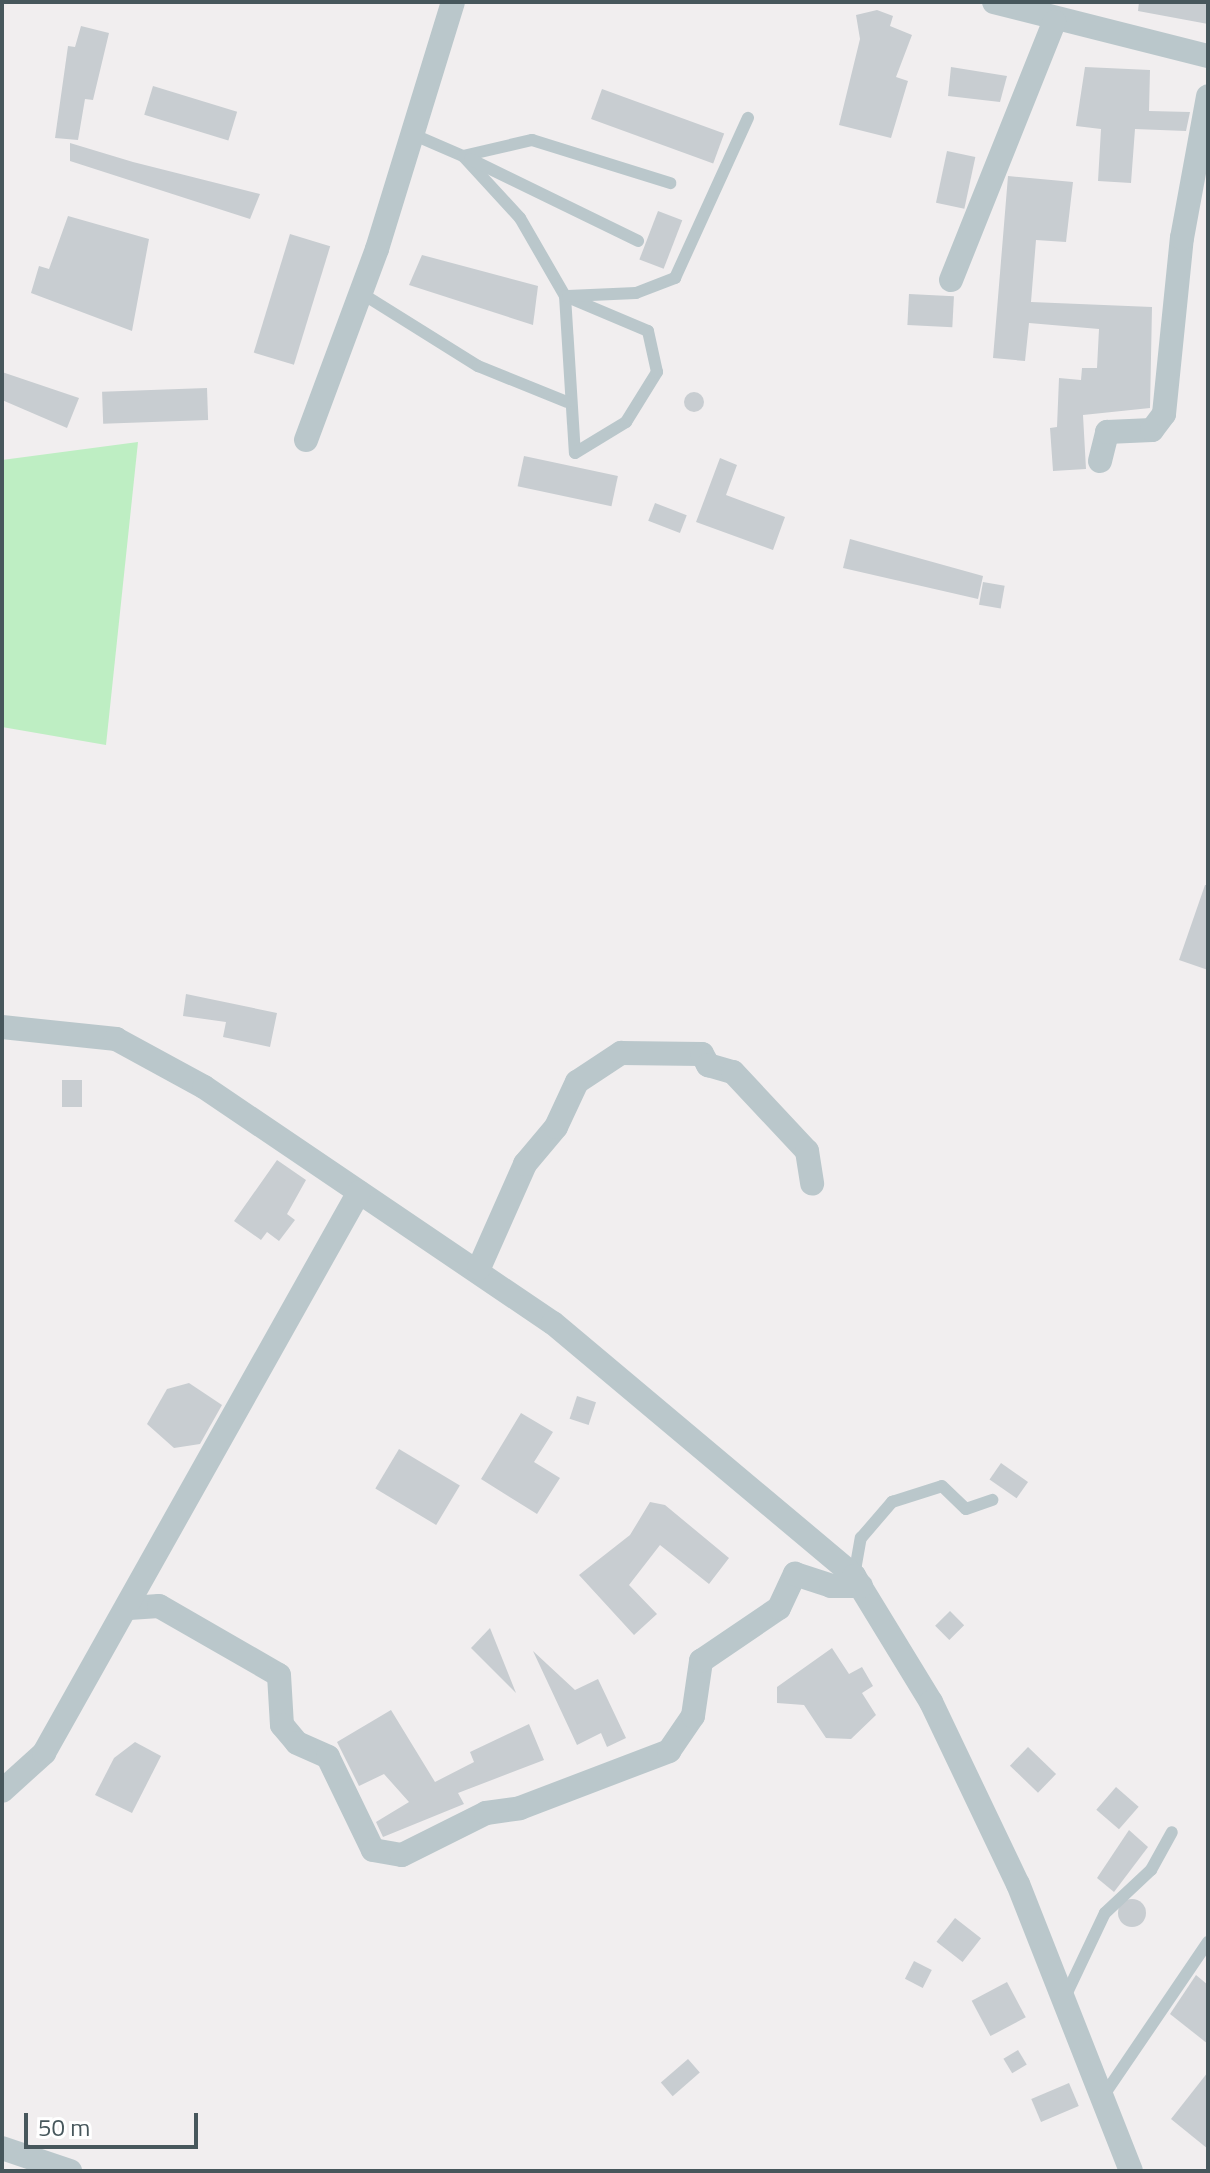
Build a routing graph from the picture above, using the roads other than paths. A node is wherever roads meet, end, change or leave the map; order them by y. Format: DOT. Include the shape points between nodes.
graph roads {
  1 [pos="453,2"];
  2 [pos="994,2"];
  3 [pos="1054,22"];
  4 [pos="1208,56"];
  5 [pos="1208,96"];
  6 [pos="748,118"];
  7 [pos="412,134"];
  8 [pos="463,156"];
  9 [pos="670,183"];
  10 [pos="638,241"];
  11 [pos="951,280"];
  12 [pos="361,293"];
  13 [pos="565,296"];
  14 [pos="567,402"];
  15 [pos="306,440"];
  16 [pos="1100,461"];
  17 [pos="2,1027"];
  18 [pos="812,1184"];
  19 [pos="359,1192"];
  20 [pos="479,1268"];
  21 [pos="992,1500"];
  22 [pos="818,1544"];
  23 [pos="795,1574"];
  24 [pos="857,1581"];
  25 [pos="129,1608"];
  26 [pos="2,1791"];
  27 [pos="1172,1832"];
  28 [pos="1206,1945"];
  29 [pos="1066,1995"];
  30 [pos="1104,2095"];
  31 [pos="2,2148"];
  32 [pos="70,2171"];
  33 [pos="1131,2171"];
  1 -- 7 [label="street"];
  2 -- 3 [label="street"];
  3 -- 4 [label="street"];
  3 -- 11 [label="street"];
  5 -- 16 [label="street" via="1182,238 1164,414 1152,430 1107,432"];
  6 -- 13 [label="lane" via="675,278 636,293"];
  7 -- 8 [label="lane"];
  7 -- 12 [label="street"];
  8 -- 9 [label="lane" via="532,140"];
  8 -- 10 [label="lane"];
  8 -- 13 [label="lane" via="520,218"];
  12 -- 14 [label="lane" via="478,366"];
  12 -- 15 [label="street"];
  13 -- 14 [label="lane" via="573,339"];
  13 -- 14 [label="lane" via="648,331 657,372 626,422 575,453"];
  17 -- 19 [label="street" via="116,1039 204,1087"];
  18 -- 20 [label="street" via="807,1151 733,1072 708,1065 702,1054 621,1053 577,1082 556,1127 518,1176"];
  19 -- 20 [label="street"];
  19 -- 25 [label="street"];
  20 -- 22 [label="street"];
  21 -- 24 [label="lane" via="966,1509 942,1486 892,1502 861,1538"];
  22 -- 23 [label="street"];
  22 -- 24 [label="street"];
  23 -- 24 [label="street" via="831,1586"];
  23 -- 25 [label="street" via="779,1608 701,1661 693,1716 669,1751 520,1808 486,1813 402,1855 373,1850 328,1757 297,1743 282,1725 279,1675 159,1606"];
  24 -- 29 [label="street" via="931,1702"];
  25 -- 26 [label="street" via="44,1753"];
  27 -- 29 [label="lane" via="1151,1870 1105,1913"];
  28 -- 30 [label="lane"];
  29 -- 30 [label="street"];
  30 -- 33 [label="street"];
  31 -- 32 [label="street"];
}
